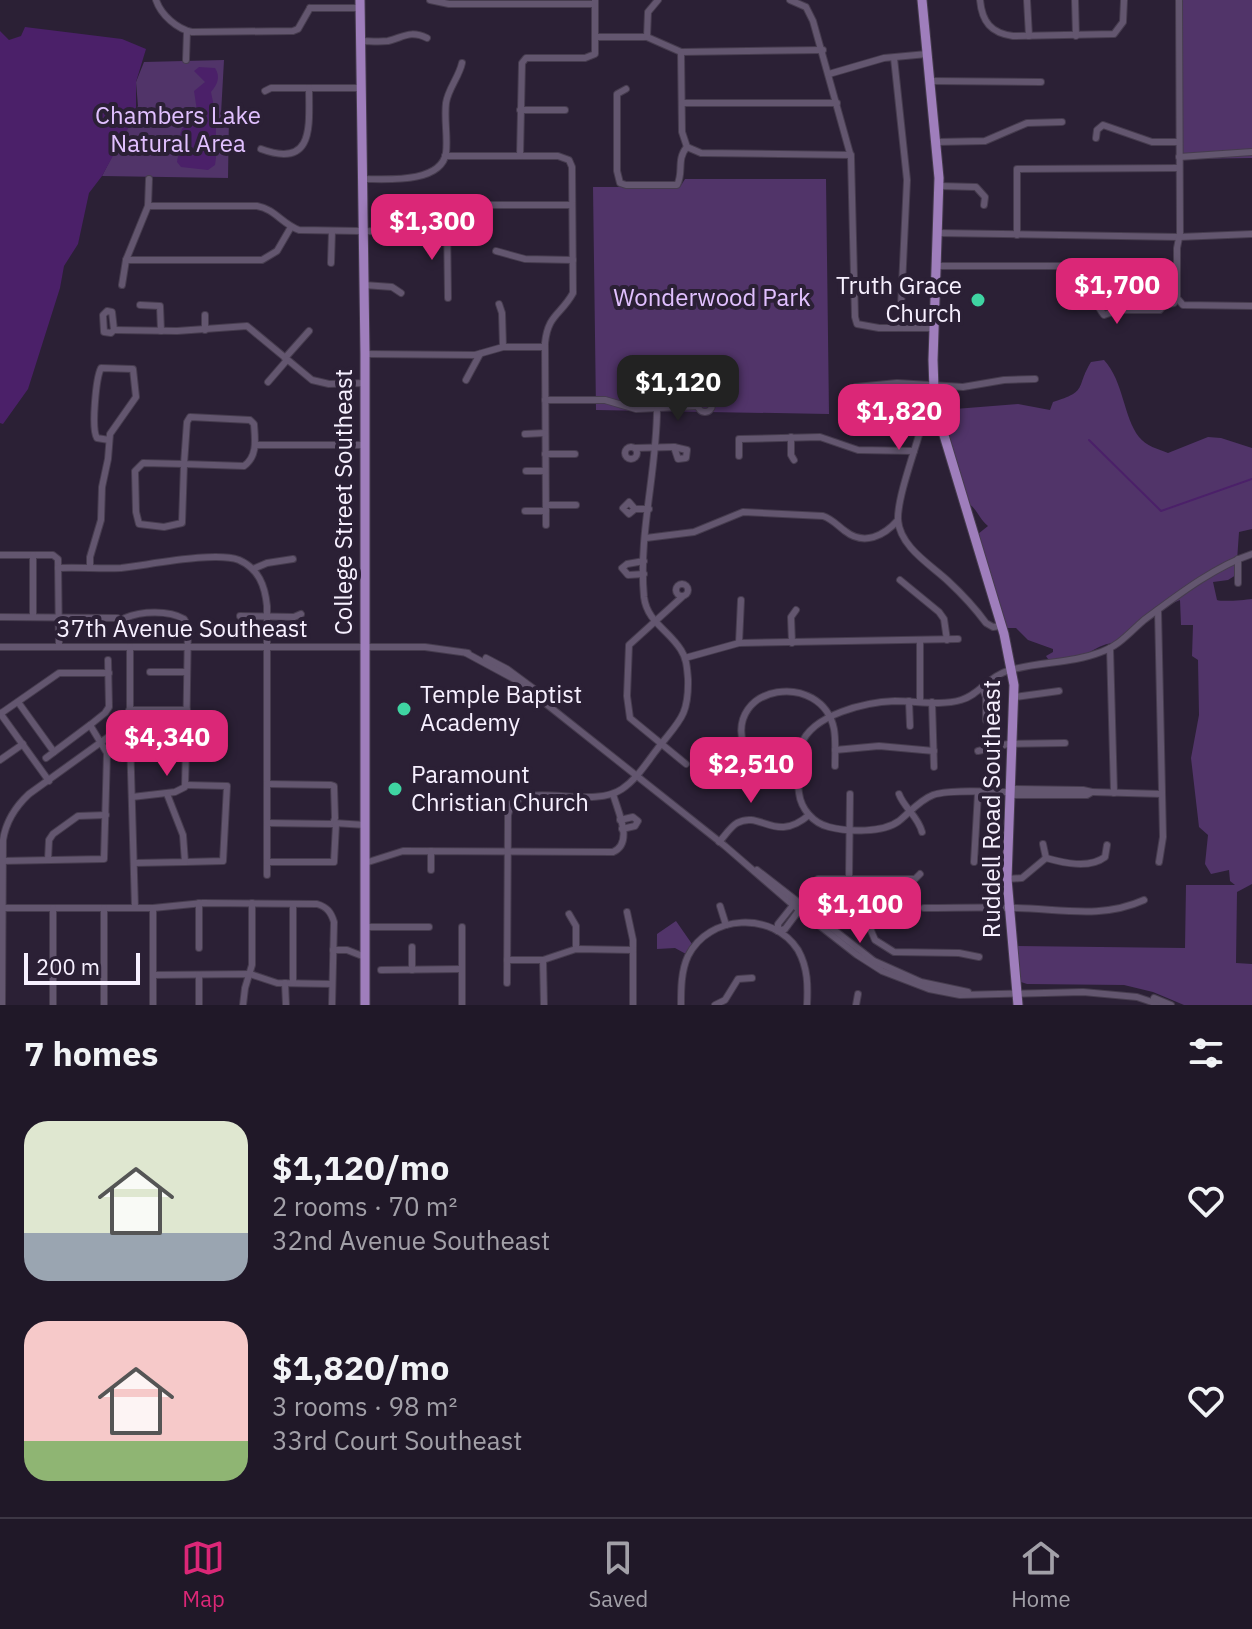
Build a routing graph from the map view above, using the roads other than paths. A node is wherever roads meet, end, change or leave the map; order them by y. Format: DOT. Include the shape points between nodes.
graph roads {
  1 [pos="156,0"];
  2 [pos="310,0"];
  3 [pos="430,0"];
  4 [pos="658,0"];
  5 [pos="790,0"];
  6 [pos="922,0"];
  7 [pos="980,0"];
  8 [pos="1027,0"];
  9 [pos="1075,0"];
  10 [pos="1124,0"];
  11 [pos="1179,0"];
  12 [pos="595,2"];
  13 [pos="360,4"];
  14 [pos="310,8"];
  15 [pos="187,31"];
  16 [pos="1029,36"];
  17 [pos="1076,36"];
  18 [pos="596,37"];
  19 [pos="647,37"];
  20 [pos="427,38"];
  21 [pos="360,41"];
  22 [pos="823,50"];
  23 [pos="681,52"];
  24 [pos="928,54"];
  25 [pos="517,55"];
  26 [pos="894,58"];
  27 [pos="186,60"];
  28 [pos="524,60"];
  29 [pos="462,63"];
  30 [pos="829,74"];
  31 [pos="931,81"];
  32 [pos="1041,82"];
  33 [pos="309,88"];
  34 [pos="361,88"];
  35 [pos="626,89"];
  36 [pos="265,91"];
  37 [pos="682,103"];
  38 [pos="837,103"];
  39 [pos="520,110"];
  40 [pos="565,110"];
  41 [pos="1062,122"];
  42 [pos="1096,138"];
  43 [pos="628,139"];
  44 [pos="617,142"];
  45 [pos="937,142"];
  46 [pos="1179,142"];
  47 [pos="687,147"];
  48 [pos="261,149"];
  49 [pos="1252,152"];
  50 [pos="851,155"];
  51 [pos="445,156"];
  52 [pos="520,156"];
  53 [pos="1179,157"];
  54 [pos="1179,168"];
  55 [pos="149,179"];
  56 [pos="363,179"];
  57 [pos="939,186"];
  58 [pos="572,205"];
  59 [pos="984,205"];
  60 [pos="148,206"];
  61 [pos="447,224"];
  62 [pos="291,227"];
  63 [pos="332,231"];
  64 [pos="363,232"];
  65 [pos="937,233"];
  66 [pos="1252,234"];
  67 [pos="1017,235"];
  68 [pos="1179,237"];
  69 [pos="496,251"];
  70 [pos="126,260"];
  71 [pos="573,260"];
  72 [pos="331,263"];
  73 [pos="936,266"];
  74 [pos="1087,281"];
  75 [pos="122,285"];
  76 [pos="364,285"];
  77 [pos="401,293"];
  78 [pos="448,298"];
  79 [pos="1177,298"];
  80 [pos="499,304"];
  81 [pos="140,305"];
  82 [pos="1164,305"];
  83 [pos="1252,306"];
  84 [pos="205,315"];
  85 [pos="900,328"];
  86 [pos="934,328"];
  87 [pos="114,330"];
  88 [pos="205,330"];
  89 [pos="161,331"];
  90 [pos="309,331"];
  91 [pos="503,347"];
  92 [pos="545,347"];
  93 [pos="365,354"];
  94 [pos="480,354"];
  95 [pos="286,359"];
  96 [pos="1035,379"];
  97 [pos="466,380"];
  98 [pos="268,382"];
  99 [pos="365,383"];
  100 [pos="933,386"];
  101 [pos="856,387"];
  102 [pos="545,400"];
  103 [pos="698,406"];
  104 [pos="936,408"];
  105 [pos="657,409"];
  106 [pos="545,433"];
  107 [pos="525,434"];
  108 [pos="791,437"];
  109 [pos="109,440"];
  110 [pos="255,445"];
  111 [pos="365,445"];
  112 [pos="674,447"];
  113 [pos="635,448"];
  114 [pos="656,448"];
  115 [pos="914,451"];
  116 [pos="545,454"];
  117 [pos="575,454"];
  118 [pos="739,456"];
  119 [pos="794,460"];
  120 [pos="184,464"];
  121 [pos="526,471"];
  122 [pos="545,471"];
  123 [pos="576,505"];
  124 [pos="546,508"];
  125 [pos="635,509"];
  126 [pos="649,509"];
  127 [pos="525,511"];
  128 [pos="898,520"];
  129 [pos="546,525"];
  130 [pos="646,538"];
  131 [pos="1252,554"];
  132 [pos="0,555"];
  133 [pos="33,555"];
  134 [pos="293,559"];
  135 [pos="1238,559"];
  136 [pos="644,561"];
  137 [pos="90,567"];
  138 [pos="58,568"];
  139 [pos="253,569"];
  140 [pos="644,574"];
  141 [pos="900,580"];
  142 [pos="1238,583"];
  143 [pos="682,597"];
  144 [pos="741,600"];
  145 [pos="796,610"];
  146 [pos="1158,610"];
  147 [pos="301,614"];
  148 [pos="240,616"];
  149 [pos="0,617"];
  150 [pos="33,617"];
  151 [pos="267,617"];
  152 [pos="59,618"];
  153 [pos="655,622"];
  154 [pos="1001,626"];
  155 [pos="958,639"];
  156 [pos="920,640"];
  157 [pos="947,640"];
  158 [pos="739,643"];
  159 [pos="792,643"];
  160 [pos="0,647"];
  161 [pos="59,647"];
  162 [pos="130,647"];
  163 [pos="188,647"];
  164 [pos="266,647"];
  165 [pos="364,647"];
  166 [pos="1110,648"];
  167 [pos="685,658"];
  168 [pos="108,660"];
  169 [pos="1012,670"];
  170 [pos="150,672"];
  171 [pos="187,672"];
  172 [pos="109,673"];
  173 [pos="982,687"];
  174 [pos="1059,691"];
  175 [pos="1015,697"];
  176 [pos="909,701"];
  177 [pos="18,702"];
  178 [pos="920,702"];
  179 [pos="932,702"];
  180 [pos="130,710"];
  181 [pos="187,710"];
  182 [pos="1,713"];
  183 [pos="830,718"];
  184 [pos="986,720"];
  185 [pos="90,725"];
  186 [pos="910,726"];
  187 [pos="122,727"];
  188 [pos="101,742"];
  189 [pos="1065,743"];
  190 [pos="23,744"];
  191 [pos="661,744"];
  192 [pos="1014,744"];
  193 [pos="186,746"];
  194 [pos="131,747"];
  195 [pos="800,750"];
  196 [pos="835,750"];
  197 [pos="934,751"];
  198 [pos="978,751"];
  199 [pos="54,752"];
  200 [pos="46,758"];
  201 [pos="0,760"];
  202 [pos="686,764"];
  203 [pos="835,766"];
  204 [pos="934,767"];
  205 [pos="637,776"];
  206 [pos="49,781"];
  207 [pos="267,784"];
  208 [pos="186,785"];
  209 [pos="1011,792"];
  210 [pos="978,793"];
  211 [pos="1114,793"];
  212 [pos="167,794"];
  213 [pos="613,794"];
  214 [pos="850,794"];
  215 [pos="899,794"];
  216 [pos="1162,794"];
  217 [pos="132,797"];
  218 [pos="911,811"];
  219 [pos="106,815"];
  220 [pos="809,815"];
  221 [pos="620,820"];
  222 [pos="267,823"];
  223 [pos="335,824"];
  224 [pos="365,825"];
  225 [pos="622,829"];
  226 [pos="850,829"];
  227 [pos="922,832"];
  228 [pos="722,844"];
  229 [pos="1043,844"];
  230 [pos="1107,845"];
  231 [pos="431,851"];
  232 [pos="507,851"];
  233 [pos="1046,858"];
  234 [pos="48,860"];
  235 [pos="1,861"];
  236 [pos="185,862"];
  237 [pos="267,862"];
  238 [pos="974,862"];
  239 [pos="1159,862"];
  240 [pos="134,863"];
  241 [pos="365,863"];
  242 [pos="431,870"];
  243 [pos="920,874"];
  244 [pos="267,875"];
  245 [pos="849,879"];
  246 [pos="1007,879"];
  247 [pos="811,884"];
  248 [pos="1144,900"];
  249 [pos="201,903"];
  250 [pos="252,903"];
  251 [pos="293,904"];
  252 [pos="720,906"];
  253 [pos="798,906"];
  254 [pos="2,908"];
  255 [pos="53,908"];
  256 [pos="104,908"];
  257 [pos="135,908"];
  258 [pos="153,908"];
  259 [pos="924,908"];
  260 [pos="1009,908"];
  261 [pos="627,912"];
  262 [pos="569,914"];
  263 [pos="726,925"];
  264 [pos="365,927"];
  265 [pos="429,927"];
  266 [pos="462,927"];
  267 [pos="778,931"];
  268 [pos="365,940"];
  269 [pos="412,947"];
  270 [pos="199,948"];
  271 [pos="576,949"];
  272 [pos="333,950"];
  273 [pos="347,950"];
  274 [pos="633,950"];
  275 [pos="365,957"];
  276 [pos="979,957"];
  277 [pos="507,960"];
  278 [pos="543,960"];
  279 [pos="1,968"];
  280 [pos="462,969"];
  281 [pos="381,970"];
  282 [pos="412,970"];
  283 [pos="250,974"];
  284 [pos="153,975"];
  285 [pos="199,975"];
  286 [pos="752,978"];
  287 [pos="289,983"];
  288 [pos="507,983"];
  289 [pos="332,984"];
  290 [pos="1016,992"];
  291 [pos="1083,992"];
  292 [pos="858,994"];
  293 [pos="2,1005"];
  294 [pos="53,1005"];
  295 [pos="104,1005"];
  296 [pos="153,1005"];
  297 [pos="199,1005"];
  298 [pos="243,1005"];
  299 [pos="286,1005"];
  300 [pos="332,1005"];
  301 [pos="365,1005"];
  302 [pos="462,1005"];
  303 [pos="544,1005"];
  304 [pos="633,1005"];
  305 [pos="681,1005"];
  306 [pos="715,1005"];
  307 [pos="807,1005"];
  308 [pos="856,1005"];
  309 [pos="1018,1005"];
  310 [pos="1161,1005"];
  311 [pos="1171,1005"];
  1 -- 15 [label="street" via="162,12"];
  2 -- 14 [label="street"];
  3 -- 12 [label="street"];
  4 -- 19 [label="street" via="648,12"];
  5 -- 22 [label="street" via="806,7"];
  6 -- 24 [label="main road, Ruddell Road Southeast"];
  7 -- 16 [label="street" via="991,29"];
  8 -- 16 [label="street"];
  9 -- 17 [label="street"];
  10 -- 17 [label="street" via="1123,22 1114,34"];
  11 -- 46 [label="street"];
  12 -- 18 [label="street"];
  13 -- 14 [label="street"];
  13 -- 21 [label="main road, College Street Southeast"];
  14 -- 15 [label="street" via="293,31"];
  15 -- 27 [label="street"];
  16 -- 17 [label="street"];
  18 -- 19 [label="street"];
  18 -- 28 [label="street" via="591,58"];
  19 -- 23 [label="street"];
  20 -- 21 [label="street" via="402,35"];
  21 -- 34 [label="main road, College Street Southeast"];
  22 -- 23 [label="street"];
  22 -- 30 [label="street"];
  23 -- 37 [label="street"];
  24 -- 26 [label="street"];
  24 -- 31 [label="main road, Ruddell Road Southeast"];
  25 -- 28 [label="street"];
  26 -- 30 [label="street"];
  26 -- 85 [label="street" via="907,180"];
  28 -- 39 [label="street"];
  29 -- 51 [label="street" via="446,100"];
  30 -- 38 [label="street"];
  31 -- 32 [label="street"];
  31 -- 45 [label="main road, Ruddell Road Southeast"];
  33 -- 34 [label="street"];
  33 -- 36 [label="street"];
  33 -- 48 [label="street" via="309,136 301,149"];
  34 -- 56 [label="main road, College Street Southeast"];
  35 -- 44 [label="street" via="617,94"];
  37 -- 38 [label="street"];
  37 -- 47 [label="street"];
  38 -- 50 [label="street"];
  39 -- 40 [label="street"];
  39 -- 52 [label="street"];
  41 -- 45 [label="street" via="1027,123 985,141"];
  42 -- 46 [label="street" via="1103,125 1152,142"];
  43 -- 44 [label="street"];
  44 -- 47 [label="street" via="621,184 674,186"];
  45 -- 57 [label="main road, Ruddell Road Southeast"];
  46 -- 53 [label="street"];
  47 -- 50 [label="street" via="701,153"];
  49 -- 53 [label="street"];
  50 -- 85 [label="street" via="855,317 864,327"];
  51 -- 52 [label="street"];
  51 -- 56 [label="street" via="436,170 425,174"];
  52 -- 58 [label="street" via="569,160"];
  53 -- 54 [label="street"];
  54 -- 67 [label="street" via="1017,169"];
  54 -- 68 [label="street"];
  55 -- 60 [label="street"];
  56 -- 64 [label="main road, College Street Southeast"];
  57 -- 59 [label="street" via="976,187 985,197"];
  57 -- 65 [label="main road, Ruddell Road Southeast"];
  58 -- 61 [label="street" via="468,205 457,209"];
  58 -- 71 [label="street"];
  60 -- 62 [label="street" via="273,207"];
  60 -- 70 [label="street"];
  61 -- 64 [label="street" via="432,231"];
  61 -- 78 [label="street"];
  62 -- 63 [label="street"];
  62 -- 70 [label="street" via="277,258"];
  63 -- 64 [label="street"];
  63 -- 72 [label="street"];
  64 -- 76 [label="main road, College Street Southeast"];
  65 -- 67 [label="street"];
  65 -- 73 [label="main road, Ruddell Road Southeast"];
  66 -- 68 [label="street"];
  67 -- 68 [label="street"];
  68 -- 79 [label="street"];
  69 -- 71 [label="street" via="525,259"];
  70 -- 75 [label="street"];
  71 -- 92 [label="street" via="573,293 548,324"];
  73 -- 74 [label="street" via="1065,265"];
  73 -- 86 [label="main road, Ruddell Road Southeast"];
  74 -- 82 [label="street" via="1164,282"];
  74 -- 82 [label="street" via="1104,315 1160,310"];
  76 -- 77 [label="street"];
  76 -- 93 [label="main road, College Street Southeast"];
  79 -- 82 [label="street"];
  79 -- 83 [label="street" via="1183,305"];
  80 -- 91 [label="street"];
  81 -- 89 [label="street" via="160,306"];
  84 -- 88 [label="street"];
  85 -- 86 [label="street"];
  86 -- 100 [label="main road, Ruddell Road Southeast"];
  87 -- 89 [label="street"];
  88 -- 89 [label="street"];
  88 -- 95 [label="street" via="247,326"];
  90 -- 95 [label="street"];
  91 -- 92 [label="street"];
  91 -- 94 [label="street"];
  92 -- 102 [label="street"];
  93 -- 94 [label="street"];
  93 -- 99 [label="main road, College Street Southeast"];
  94 -- 97 [label="street"];
  95 -- 98 [label="street"];
  95 -- 99 [label="street" via="320,383"];
  96 -- 100 [label="street"];
  99 -- 111 [label="main road, College Street Southeast"];
  100 -- 101 [label="street"];
  100 -- 104 [label="main road, Ruddell Road Southeast"];
  102 -- 105 [label="street" via="605,400"];
  102 -- 106 [label="street"];
  103 -- 105 [label="street"];
  104 -- 115 [label="street" via="925,413"];
  104 -- 154 [label="main road, Ruddell Road Southeast"];
  105 -- 114 [label="street"];
  106 -- 107 [label="street"];
  106 -- 116 [label="street"];
  108 -- 115 [label="street" via="824,438 858,450"];
  108 -- 118 [label="street" via="739,439"];
  108 -- 119 [label="street"];
  109 -- 109 [label="street" via="94,436 98,372 133,369 136,397"];
  109 -- 137 [label="street"];
  110 -- 111 [label="street"];
  110 -- 120 [label="street" via="244,466"];
  110 -- 120 [label="street" via="250,420 190,417"];
  111 -- 165 [label="main road, College Street Southeast"];
  112 -- 114 [label="street"];
  113 -- 114 [label="street"];
  114 -- 126 [label="street"];
  115 -- 128 [label="street"];
  116 -- 117 [label="street"];
  116 -- 122 [label="street"];
  120 -- 120 [label="street" via="137,467 139,524 182,523"];
  121 -- 122 [label="street"];
  122 -- 124 [label="street"];
  123 -- 124 [label="street"];
  124 -- 127 [label="street"];
  124 -- 129 [label="street"];
  125 -- 126 [label="street"];
  126 -- 130 [label="street"];
  128 -- 130 [label="street" via="870,539 852,536 823,516 743,512 694,532"];
  128 -- 154 [label="street" via="901,532 925,561 986,623"];
  130 -- 136 [label="street"];
  131 -- 135 [label="street"];
  132 -- 133 [label="street"];
  133 -- 138 [label="street" via="56,556"];
  133 -- 150 [label="street"];
  134 -- 139 [label="street"];
  135 -- 142 [label="street"];
  135 -- 146 [label="street"];
  136 -- 140 [label="street"];
  136 -- 140 [label="street" via="622,568 628,575"];
  137 -- 138 [label="street"];
  137 -- 139 [label="street" via="225,557"];
  138 -- 152 [label="street"];
  139 -- 151 [label="street" via="266,591"];
  140 -- 153 [label="street" via="645,601"];
  141 -- 157 [label="street" via="939,612"];
  143 -- 153 [label="street"];
  144 -- 158 [label="street"];
  145 -- 159 [label="street" via="791,617"];
  146 -- 166 [label="street"];
  146 -- 216 [label="street"];
  147 -- 151 [label="street"];
  148 -- 151 [label="street"];
  149 -- 150 [label="street"];
  150 -- 152 [label="street"];
  151 -- 164 [label="street"];
  152 -- 161 [label="street"];
  152 -- 163 [label="street" via="186,615"];
  153 -- 167 [label="street"];
  153 -- 191 [label="street" via="628,648 627,709"];
  154 -- 169 [label="main road, Ruddell Road Southeast"];
  155 -- 157 [label="street"];
  156 -- 157 [label="street"];
  156 -- 159 [label="street"];
  156 -- 178 [label="street"];
  158 -- 159 [label="street"];
  158 -- 167 [label="street"];
  160 -- 161 [label="street, 37th Avenue Southeast"];
  161 -- 162 [label="street, 37th Avenue Southeast"];
  162 -- 163 [label="street, 37th Avenue Southeast"];
  162 -- 180 [label="street"];
  163 -- 164 [label="street, 37th Avenue Southeast"];
  163 -- 171 [label="street"];
  164 -- 165 [label="street, 37th Avenue Southeast"];
  164 -- 207 [label="street"];
  165 -- 205 [label="street, 37th Avenue Southeast" via="466,653 516,680"];
  165 -- 224 [label="main road, College Street Southeast"];
  166 -- 169 [label="street" via="1068,662"];
  166 -- 211 [label="street"];
  167 -- 191 [label="street" via="686,710"];
  168 -- 172 [label="street"];
  169 -- 173 [label="street" via="995,675"];
  169 -- 175 [label="main road, Ruddell Road Southeast"];
  170 -- 171 [label="street"];
  171 -- 181 [label="street"];
  172 -- 177 [label="street" via="59,673"];
  172 -- 185 [label="street" via="109,707"];
  173 -- 179 [label="street" via="964,699"];
  173 -- 184 [label="street"];
  174 -- 175 [label="street"];
  175 -- 192 [label="main road, Ruddell Road Southeast"];
  176 -- 178 [label="street"];
  176 -- 183 [label="street" via="861,705"];
  176 -- 186 [label="street"];
  177 -- 182 [label="street"];
  177 -- 199 [label="street"];
  178 -- 179 [label="street"];
  179 -- 197 [label="street"];
  180 -- 181 [label="street"];
  180 -- 187 [label="street"];
  181 -- 193 [label="street"];
  182 -- 190 [label="street"];
  183 -- 195 [label="street" via="810,730"];
  183 -- 195 [label="street" via="819,702 802,693 766,693 751,704 743,719 744,747"];
  183 -- 196 [label="street"];
  185 -- 188 [label="street"];
  185 -- 199 [label="street"];
  187 -- 188 [label="street"];
  187 -- 194 [label="street"];
  188 -- 206 [label="street"];
  188 -- 219 [label="street" via="107,753"];
  189 -- 192 [label="street"];
  190 -- 201 [label="street"];
  190 -- 206 [label="street"];
  191 -- 202 [label="street"];
  191 -- 205 [label="street"];
  192 -- 198 [label="street"];
  192 -- 209 [label="main road, Ruddell Road Southeast"];
  193 -- 194 [label="street"];
  193 -- 208 [label="street"];
  194 -- 217 [label="street"];
  195 -- 220 [label="street" via="799,797"];
  196 -- 197 [label="street" via="879,746"];
  196 -- 203 [label="street"];
  197 -- 204 [label="street"];
  199 -- 200 [label="street"];
  205 -- 213 [label="street"];
  205 -- 228 [label="street"];
  206 -- 235 [label="street" via="12,814"];
  207 -- 222 [label="street"];
  207 -- 223 [label="street" via="334,786"];
  208 -- 212 [label="street"];
  208 -- 236 [label="street" via="227,786 227,803 223,861"];
  209 -- 210 [label="street"];
  209 -- 211 [label="street"];
  209 -- 246 [label="main road, Ruddell Road Southeast"];
  210 -- 218 [label="street" via="935,794"];
  210 -- 238 [label="street"];
  211 -- 216 [label="street"];
  212 -- 217 [label="street"];
  212 -- 236 [label="street" via="183,835"];
  213 -- 221 [label="street"];
  213 -- 232 [label="street" via="518,798 508,809"];
  214 -- 226 [label="street"];
  215 -- 218 [label="street"];
  216 -- 239 [label="street"];
  217 -- 240 [label="street"];
  218 -- 226 [label="street" via="885,827"];
  218 -- 227 [label="street"];
  219 -- 234 [label="street" via="78,816 53,834"];
  219 -- 234 [label="street" via="104,859"];
  220 -- 226 [label="street" via="826,826"];
  220 -- 228 [label="street" via="790,827 743,821 733,826"];
  221 -- 225 [label="street"];
  221 -- 225 [label="street" via="638,821"];
  222 -- 223 [label="street"];
  222 -- 237 [label="street"];
  223 -- 224 [label="street"];
  223 -- 237 [label="street" via="334,862"];
  224 -- 241 [label="main road, College Street Southeast"];
  225 -- 232 [label="street" via="623,844 613,852"];
  226 -- 245 [label="street"];
  228 -- 253 [label="street"];
  229 -- 233 [label="street"];
  230 -- 233 [label="street" via="1105,857 1096,863"];
  231 -- 232 [label="street"];
  231 -- 241 [label="street" via="397,852"];
  231 -- 242 [label="street"];
  232 -- 277 [label="street"];
  233 -- 246 [label="street" via="1022,878"];
  234 -- 235 [label="street"];
  235 -- 254 [label="street"];
  236 -- 240 [label="street"];
  237 -- 244 [label="street"];
  240 -- 257 [label="street"];
  241 -- 264 [label="main road, College Street Southeast"];
  243 -- 245 [label="street" via="915,879"];
  245 -- 247 [label="street" via="818,879"];
  245 -- 276 [label="street" via="882,947"];
  246 -- 260 [label="main road, Ruddell Road Southeast"];
  248 -- 260 [label="street" via="1094,913"];
  249 -- 250 [label="street"];
  249 -- 258 [label="street"];
  249 -- 270 [label="street"];
  250 -- 251 [label="street"];
  250 -- 283 [label="street"];
  251 -- 272 [label="street" via="324,906 331,913"];
  251 -- 287 [label="street"];
  252 -- 263 [label="street"];
  253 -- 267 [label="street" via="778,924"];
  253 -- 290 [label="street" via="882,971 960,995"];
  254 -- 255 [label="street"];
  254 -- 279 [label="street"];
  255 -- 256 [label="street"];
  255 -- 294 [label="street"];
  256 -- 257 [label="street"];
  256 -- 295 [label="street"];
  257 -- 258 [label="street"];
  258 -- 284 [label="street"];
  259 -- 260 [label="street"];
  260 -- 290 [label="main road, Ruddell Road Southeast"];
  261 -- 274 [label="street"];
  262 -- 271 [label="street" via="576,926"];
  263 -- 267 [label="street" via="755,923"];
  263 -- 305 [label="street" via="705,936 688,956"];
  264 -- 265 [label="street"];
  264 -- 268 [label="main road, College Street Southeast"];
  266 -- 280 [label="street"];
  267 -- 307 [label="street" via="803,960"];
  268 -- 273 [label="street"];
  268 -- 275 [label="main road, College Street Southeast"];
  269 -- 282 [label="street"];
  271 -- 274 [label="street"];
  271 -- 278 [label="street"];
  272 -- 273 [label="street"];
  272 -- 289 [label="street"];
  273 -- 275 [label="street"];
  274 -- 304 [label="street"];
  275 -- 301 [label="main road, College Street Southeast"];
  277 -- 278 [label="street"];
  277 -- 288 [label="street"];
  278 -- 303 [label="street"];
  279 -- 293 [label="street"];
  280 -- 282 [label="street"];
  280 -- 302 [label="street"];
  281 -- 282 [label="street"];
  283 -- 285 [label="street"];
  283 -- 287 [label="street"];
  283 -- 298 [label="street"];
  284 -- 285 [label="street"];
  284 -- 296 [label="street"];
  285 -- 297 [label="street"];
  286 -- 306 [label="street" via="738,979 725,1000"];
  287 -- 289 [label="street"];
  287 -- 299 [label="street"];
  289 -- 300 [label="street"];
  290 -- 291 [label="street"];
  290 -- 309 [label="main road, Ruddell Road Southeast"];
  291 -- 310 [label="street"];
  291 -- 311 [label="street" via="1122,991"];
  292 -- 308 [label="street"];
}
